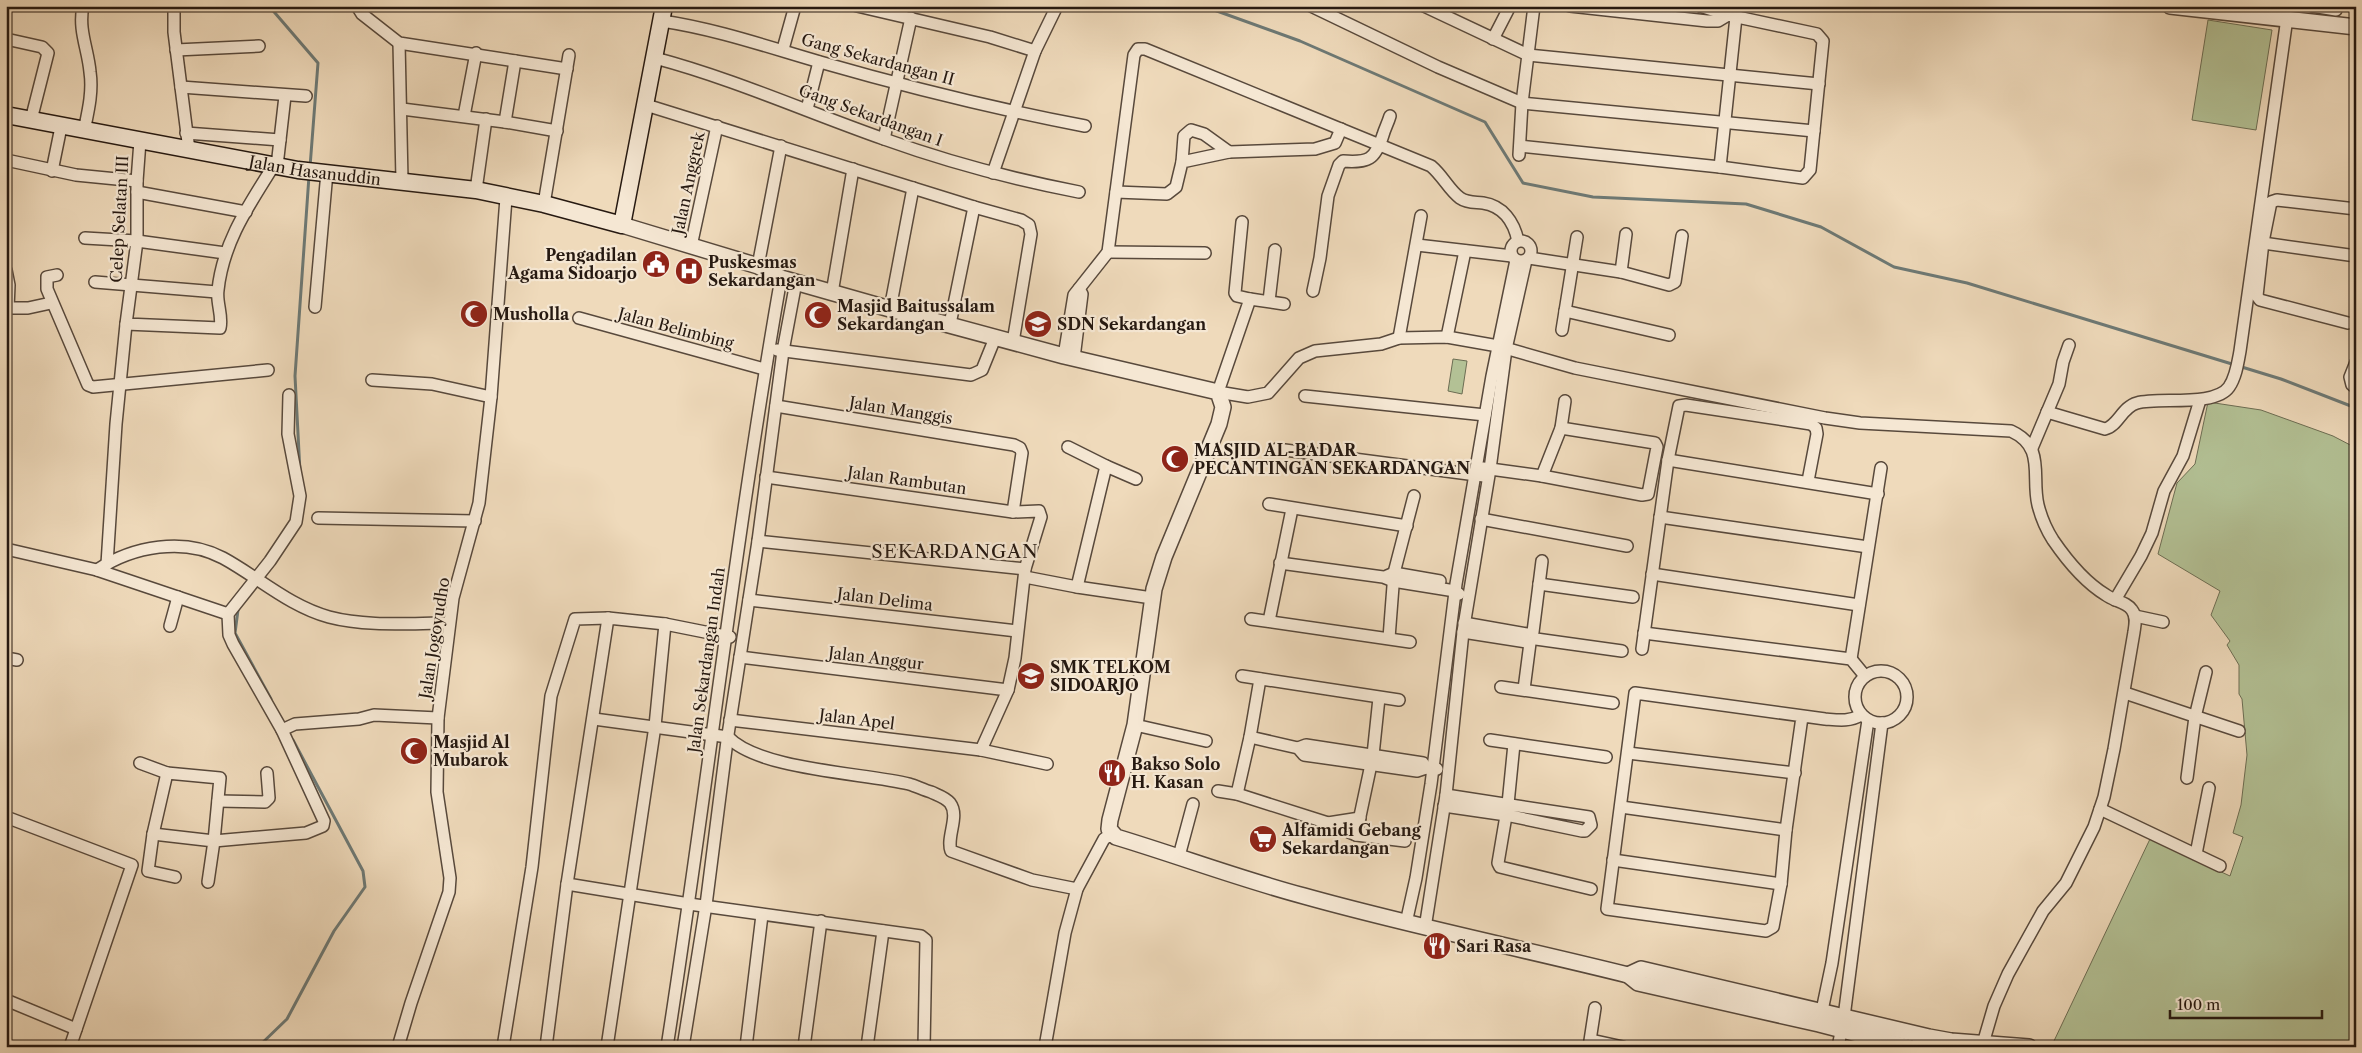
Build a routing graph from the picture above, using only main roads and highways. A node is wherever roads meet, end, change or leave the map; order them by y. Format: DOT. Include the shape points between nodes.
graph roads {
  1 [pos="663,14"];
  2 [pos="6,115"];
  1 -- 2 [label="main road, Jalan Hasanuddin" via="622,225 476,190 298,170"];
}
